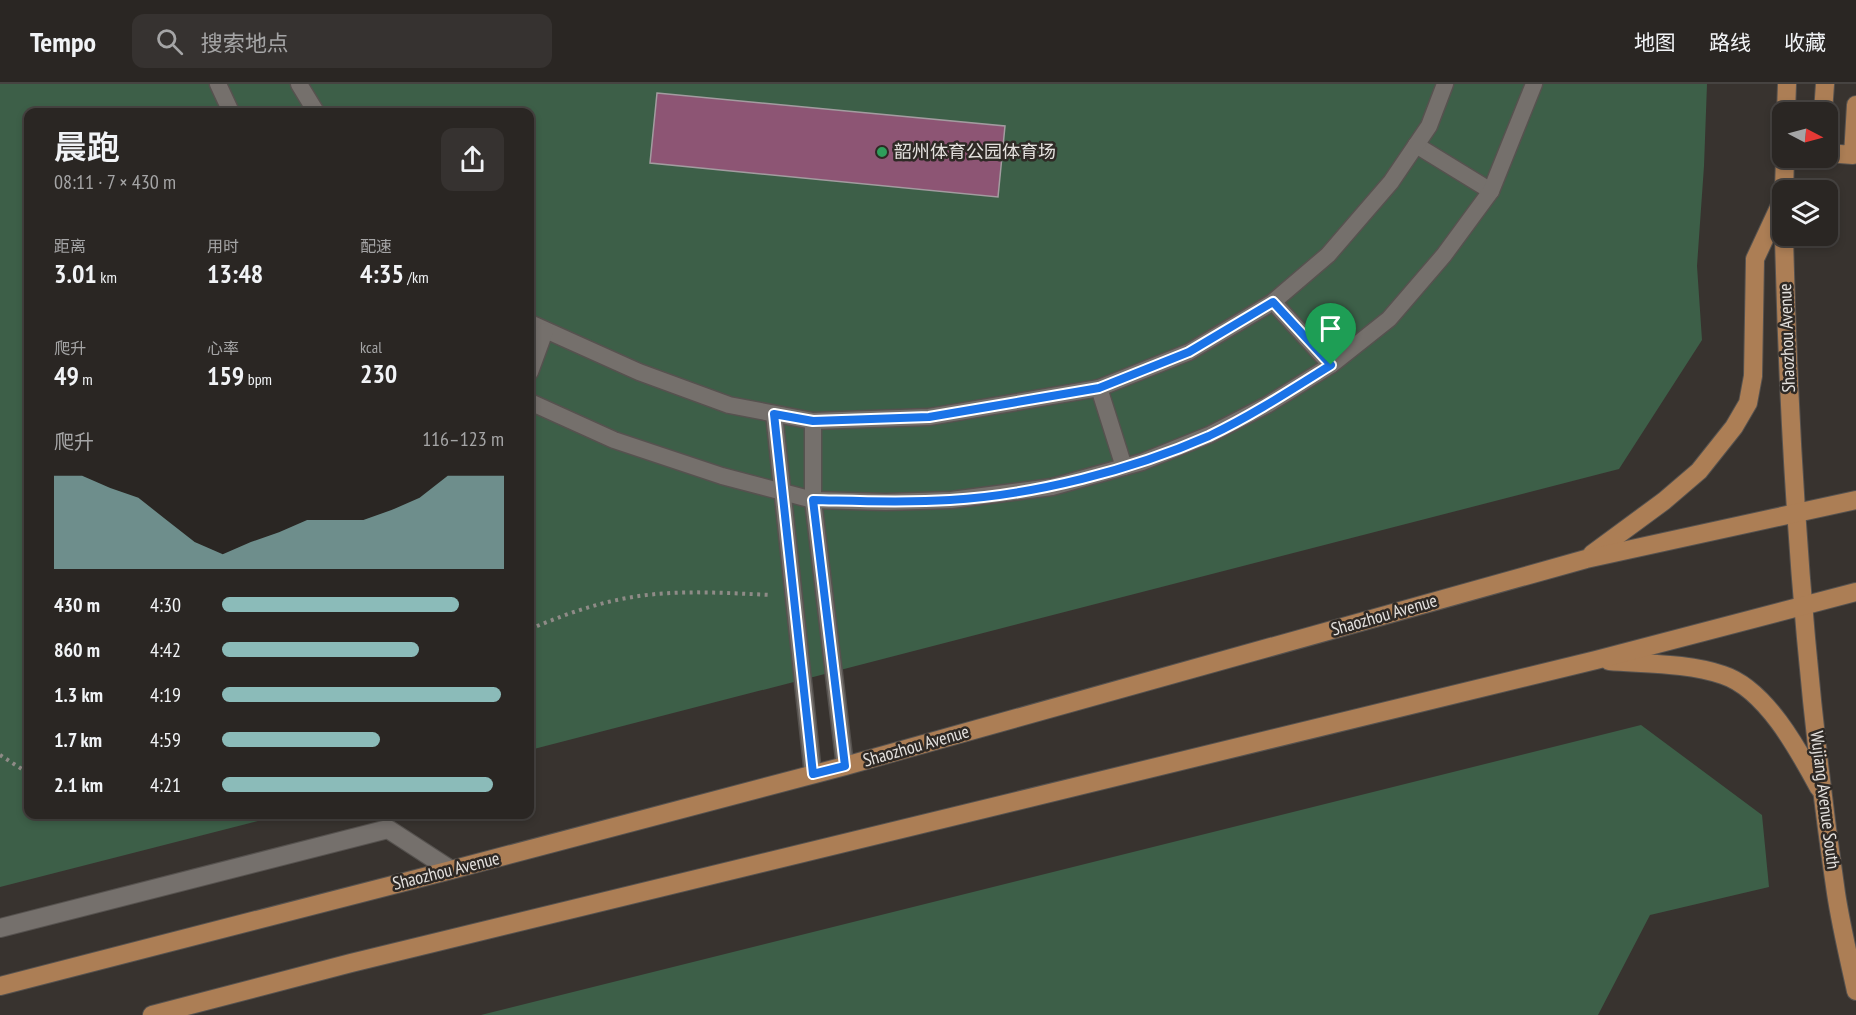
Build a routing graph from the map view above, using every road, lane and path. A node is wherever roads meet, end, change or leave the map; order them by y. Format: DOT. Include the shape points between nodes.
graph roads {
  1 [pos="218,84"];
  2 [pos="299,84"];
  3 [pos="1445,84"];
  4 [pos="1533,84"];
  5 [pos="1787,84"];
  6 [pos="1825,84"];
  7 [pos="1786,102"];
  8 [pos="1824,102"];
  9 [pos="1856,105"];
  10 [pos="229,108"];
  11 [pos="314,108"];
  12 [pos="1416,145"];
  13 [pos="1838,154"];
  14 [pos="1491,190"];
  15 [pos="1772,222"];
  16 [pos="1784,246"];
  17 [pos="1273,302"];
  18 [pos="534,325"];
  19 [pos="545,331"];
  20 [pos="534,361"];
  21 [pos="1331,365"];
  22 [pos="1099,388"];
  23 [pos="534,404"];
  24 [pos="774,414"];
  25 [pos="813,421"];
  26 [pos="1124,467"];
  27 [pos="783,493"];
  28 [pos="813,500"];
  29 [pos="1856,500"];
  30 [pos="1797,513"];
  31 [pos="1586,559"];
  32 [pos="1856,592"];
  33 [pos="793,596"];
  34 [pos="1804,607"];
  35 [pos="534,627"];
  36 [pos="1596,660"];
  37 [pos="0,755"];
  38 [pos="845,766"];
  39 [pos="24,770"];
  40 [pos="813,774"];
  41 [pos="1824,796"];
  42 [pos="451,870"];
  43 [pos="0,928"];
  44 [pos="0,986"];
  45 [pos="1856,991"];
  46 [pos="152,1015"];
  1 -- 10 [label="lane"];
  2 -- 11 [label="lane"];
  3 -- 12 [label="lane" via="1429,126"];
  4 -- 14 [label="lane"];
  5 -- 7 [label="main road"];
  6 -- 8 [label="main road"];
  9 -- 13 [label="main road" via="1853,155"];
  12 -- 14 [label="lane"];
  12 -- 17 [label="lane" via="1391,182 1328,255"];
  14 -- 21 [label="lane" via="1444,255 1389,319"];
  15 -- 31 [label="main road" via="1755,259 1753,376 1748,403 1700,471"];
  16 -- 30 [label="main road, Shaozhou Avenue" via="1786,352"];
  17 -- 21 [label="lane"];
  17 -- 22 [label="lane" via="1189,352"];
  18 -- 19 [label="lane"];
  19 -- 20 [label="lane"];
  19 -- 24 [label="lane" via="729,405"];
  21 -- 26 [label="lane" via="1209,435"];
  22 -- 25 [label="lane" via="929,417"];
  22 -- 26 [label="lane"];
  23 -- 27 [label="lane" via="614,440"];
  24 -- 25 [label="lane"];
  24 -- 27 [label="lane"];
  25 -- 28 [label="lane"];
  26 -- 28 [label="lane" via="1052,487 951,500"];
  27 -- 28 [label="lane"];
  27 -- 33 [label="lane"];
  28 -- 38 [label="lane"];
  29 -- 30 [label="main road, Shaozhou Avenue"];
  30 -- 31 [label="main road, Shaozhou Avenue"];
  30 -- 34 [label="main road, Shaozhou Avenue"];
  31 -- 38 [label="main road, Shaozhou Avenue"];
  32 -- 34 [label="main road"];
  33 -- 35 [label="path" via="713,592 628,598 575,611"];
  33 -- 40 [label="lane"];
  34 -- 36 [label="main road"];
  34 -- 41 [label="main road, Wujiang Avenue South"];
  36 -- 41 [label="main road" via="1725,675 1752,692 1776,716"];
  36 -- 46 [label="main road"];
  37 -- 39 [label="path"];
  38 -- 40 [label="main road, Shaozhou Avenue"];
  40 -- 42 [label="main road, Shaozhou Avenue"];
  41 -- 45 [label="main road, Wujiang Avenue South" via="1837,895"];
  42 -- 43 [label="street" via="388,829"];
  42 -- 44 [label="main road, Shaozhou Avenue"];
}
